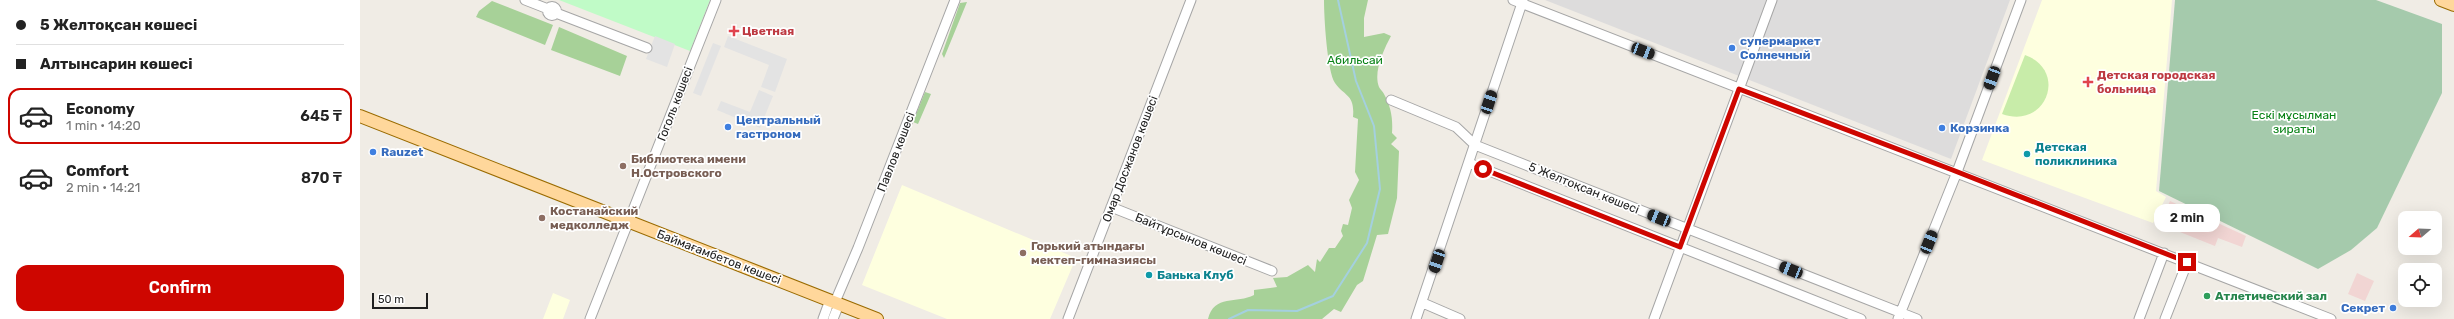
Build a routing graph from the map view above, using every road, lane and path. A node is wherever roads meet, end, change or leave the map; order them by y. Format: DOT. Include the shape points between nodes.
graph roads {
  1 [pos="525,0"];
  2 [pos="716,0"];
  3 [pos="955,0"];
  4 [pos="1192,0"];
  5 [pos="1772,0"];
  6 [pos="2021,0"];
  7 [pos="2441,0"];
  8 [pos="1519,1"];
  9 [pos="2454,5"];
  10 [pos="647,48"];
  11 [pos="1739,89"];
  12 [pos="1391,100"];
  13 [pos="360,116"];
  14 [pos="1475,145"];
  15 [pos="1469,163"];
  16 [pos="1957,172"];
  17 [pos="1111,207"];
  18 [pos="629,222"];
  19 [pos="1687,229"];
  20 [pos="1680,247"];
  21 [pos="2164,253"];
  22 [pos="2187,262"];
  23 [pos="1272,271"];
  24 [pos="835,302"];
  25 [pos="1423,303"];
  26 [pos="1900,316"];
  27 [pos="590,319"];
  28 [pos="823,319"];
  29 [pos="833,319"];
  30 [pos="877,319"];
  31 [pos="1068,319"];
  32 [pos="1416,319"];
  33 [pos="1460,319"];
  34 [pos="1654,319"];
  35 [pos="1861,319"];
  36 [pos="1917,319"];
  37 [pos="2139,319"];
  38 [pos="2166,319"];
  39 [pos="2331,319"];
  1 -- 10 [label="street"];
  2 -- 18 [label="street, Гоголь көшесі"];
  3 -- 24 [label="street, Павлов көшесі"];
  4 -- 17 [label="street, Омар Досжанов көшесі"];
  5 -- 11 [label="street"];
  6 -- 16 [label="street"];
  7 -- 9 [label="main road"];
  8 -- 11 [label="street"];
  8 -- 14 [label="street"];
  11 -- 16 [label="street"];
  11 -- 19 [label="street"];
  12 -- 14 [label="street, 5 Желтоқсан көшесі" via="1456,126"];
  13 -- 18 [label="main road, Баймағамбетов көшесі"];
  14 -- 15 [label="street"];
  14 -- 19 [label="street, 5 Желтоқсан көшесі"];
  15 -- 20 [label="street, 5 Желтоқсан көшесі"];
  15 -- 25 [label="street"];
  16 -- 21 [label="street"];
  16 -- 26 [label="street"];
  17 -- 23 [label="street, Байтұрсынов көшесі"];
  17 -- 31 [label="street, Омар Досжанов көшесі"];
  18 -- 24 [label="main road, Баймағамбетов көшесі"];
  18 -- 27 [label="street, Гоголь көшесі"];
  19 -- 20 [label="street"];
  19 -- 26 [label="street, 5 Желтоқсан көшесі"];
  20 -- 34 [label="street"];
  20 -- 35 [label="street, 5 Желтоқсан көшесі"];
  21 -- 22 [label="street"];
  21 -- 37 [label="street"];
  22 -- 38 [label="street"];
  22 -- 39 [label="street"];
  24 -- 28 [label="street, Павлов көшесі"];
  24 -- 29 [label="street, Павлов көшесі"];
  24 -- 30 [label="main road, Баймағамбетов көшесі"];
  25 -- 32 [label="street"];
  25 -- 33 [label="street"];
  26 -- 36 [label="street, 5 Желтоқсан көшесі"];
}
